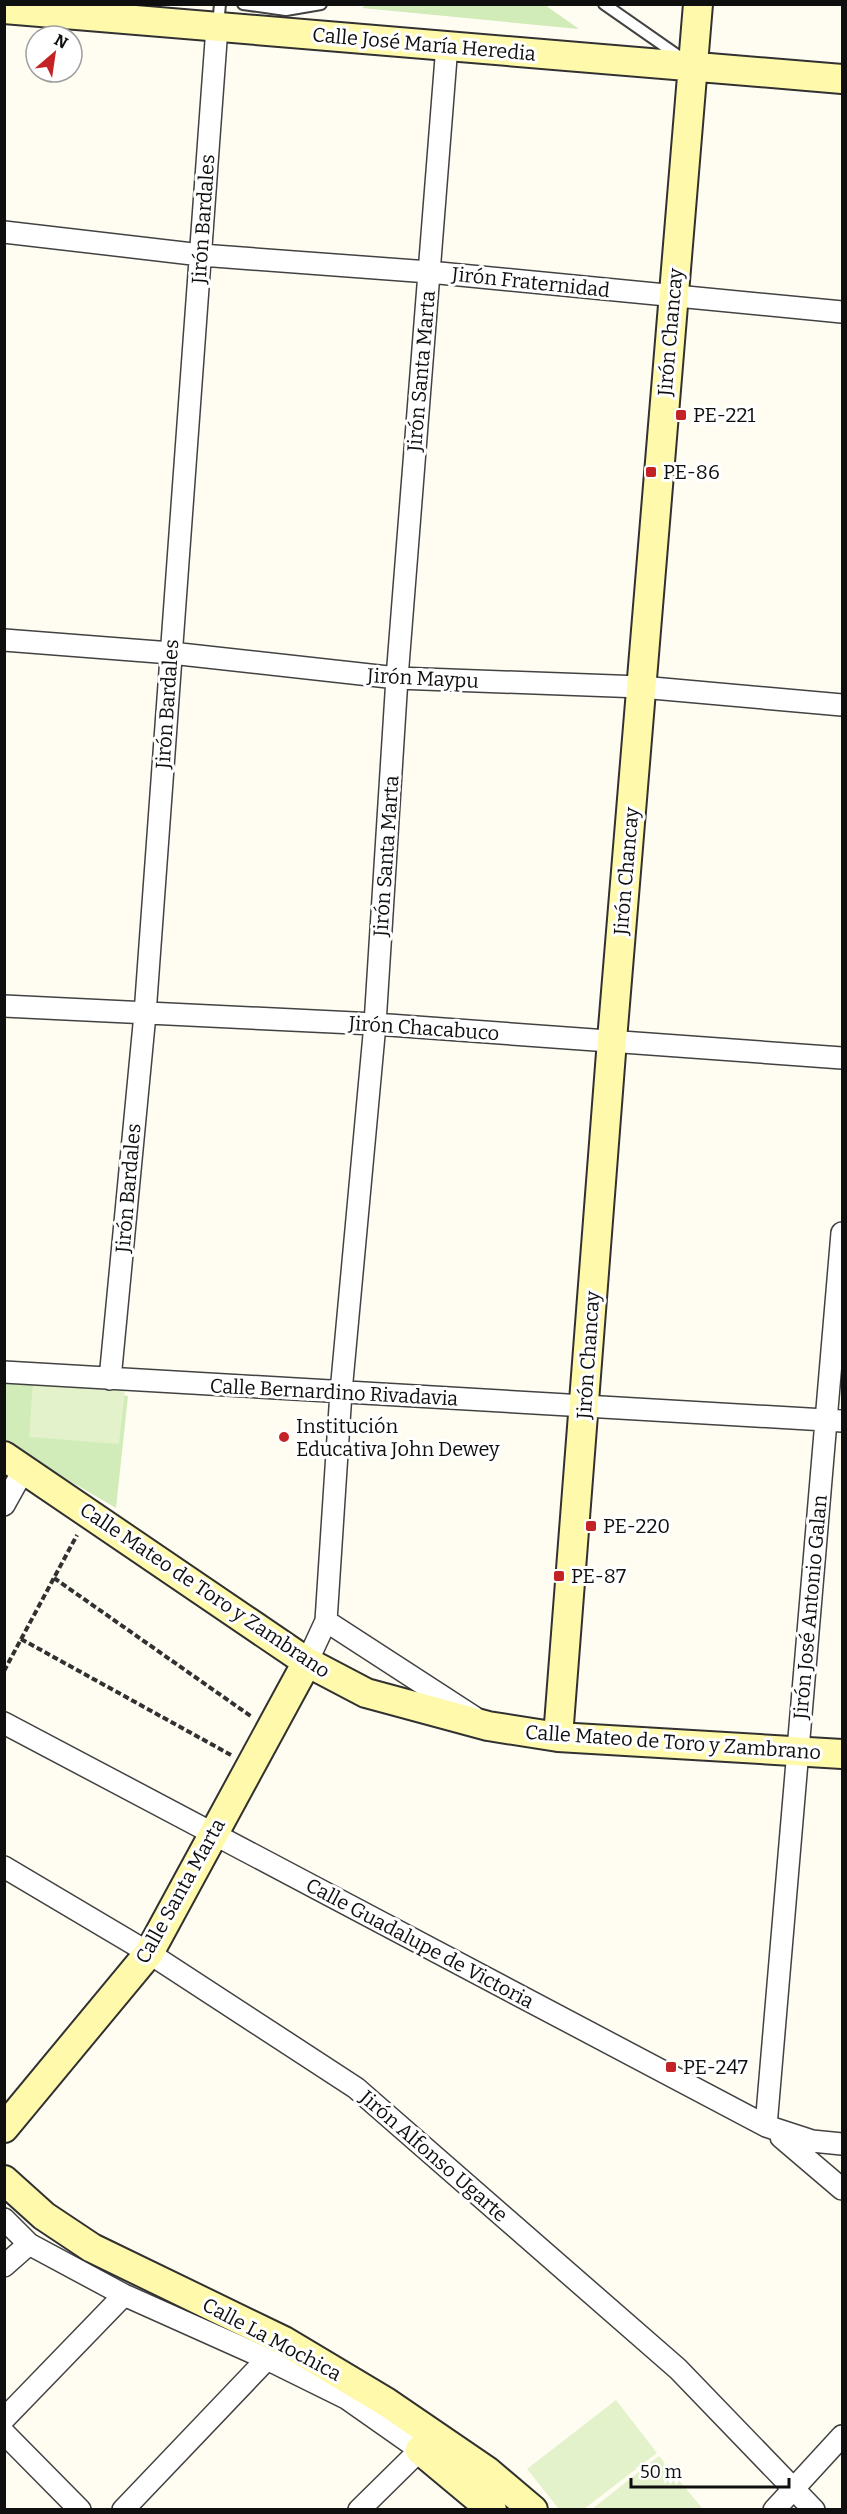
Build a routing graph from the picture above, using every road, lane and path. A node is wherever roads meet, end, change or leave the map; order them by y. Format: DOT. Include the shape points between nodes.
graph roads {
  1 [pos="243,4"];
  2 [pos="321,4"];
  3 [pos="604,4"];
  4 [pos="698,4"];
  5 [pos="4,9"];
  6 [pos="219,16"];
  7 [pos="447,45"];
  8 [pos="693,66"];
  9 [pos="843,79"];
  10 [pos="4,232"];
  11 [pos="201,255"];
  12 [pos="429,272"];
  13 [pos="673,297"];
  14 [pos="843,312"];
  15 [pos="4,640"];
  16 [pos="171,653"];
  17 [pos="397,678"];
  18 [pos="641,687"];
  19 [pos="843,705"];
  20 [pos="4,1006"];
  21 [pos="145,1014"];
  22 [pos="375,1024"];
  23 [pos="612,1040"];
  24 [pos="843,1058"];
  25 [pos="843,1233"];
  26 [pos="4,1372"];
  27 [pos="110,1380"];
  28 [pos="341,1392"];
  29 [pos="584,1407"];
  30 [pos="834,1421"];
  31 [pos="14,1462"];
  32 [pos="4,1505"];
  33 [pos="88,1513"];
  34 [pos="54,1578"];
  35 [pos="326,1621"];
  36 [pos="21,1640"];
  37 [pos="307,1662"];
  38 [pos="4,1671"];
  39 [pos="4,1723"];
  40 [pos="488,1726"];
  41 [pos="270,1729"];
  42 [pos="558,1737"];
  43 [pos="797,1753"];
  44 [pos="843,1754"];
  45 [pos="250,1766"];
  46 [pos="213,1833"];
  47 [pos="4,1867"];
  48 [pos="150,1953"];
  49 [pos="766,2126"];
  50 [pos="4,2128"];
  51 [pos="835,2143"];
  52 [pos="816,2165"];
  53 [pos="4,2180"];
  54 [pos="843,2189"];
  55 [pos="4,2220"];
  56 [pos="29,2244"];
  57 [pos="4,2266"];
  58 [pos="124,2295"];
  59 [pos="267,2359"];
  60 [pos="4,2418"];
  61 [pos="4,2433"];
  62 [pos="843,2436"];
  63 [pos="420,2450"];
  64 [pos="794,2489"];
  65 [pos="80,2510"];
  66 [pos="123,2510"];
  67 [pos="359,2510"];
  68 [pos="492,2510"];
  69 [pos="533,2510"];
  70 [pos="774,2510"];
  71 [pos="814,2510"];
  1 -- 2 [label="lane" via="286,10"];
  3 -- 8 [label="lane"];
  4 -- 8 [label="street, Jirón Chancay"];
  5 -- 6 [label="street, Calle José María Heredia"];
  6 -- 7 [label="street, Calle José María Heredia"];
  6 -- 11 [label="street, Jirón Bardales"];
  7 -- 8 [label="street, Calle José María Heredia"];
  7 -- 12 [label="street, Jirón Santa Marta"];
  8 -- 9 [label="street, Calle José María Heredia"];
  8 -- 13 [label="street, Jirón Chancay"];
  10 -- 11 [label="street, Jirón Fraternidad"];
  11 -- 12 [label="street, Jirón Fraternidad"];
  11 -- 16 [label="street, Jirón Bardales"];
  12 -- 13 [label="street, Jirón Fraternidad"];
  12 -- 17 [label="street, Jirón Santa Marta"];
  13 -- 14 [label="street, Jirón Fraternidad"];
  13 -- 18 [label="street, Jirón Chancay"];
  15 -- 16 [label="street, Jirón Maypu"];
  16 -- 17 [label="street, Jirón Maypu"];
  16 -- 21 [label="street, Jirón Bardales"];
  17 -- 18 [label="street, Jirón Maypu"];
  17 -- 22 [label="street, Jirón Santa Marta"];
  18 -- 19 [label="street, Jirón Maypu"];
  18 -- 23 [label="street, Jirón Chancay"];
  20 -- 21 [label="street, Jirón Chacabuco"];
  21 -- 22 [label="street, Jirón Chacabuco"];
  21 -- 27 [label="street, Jirón Bardales"];
  22 -- 23 [label="street, Jirón Chacabuco"];
  22 -- 28 [label="street, Jirón Santa Marta"];
  23 -- 24 [label="street, Jirón Chacabuco"];
  23 -- 29 [label="street, Jirón Chancay"];
  25 -- 30 [label="street, Jirón José Antonio Galan"];
  26 -- 27 [label="street, Calle Bernardino Rivadavia"];
  27 -- 28 [label="street, Calle Bernardino Rivadavia"];
  28 -- 29 [label="street, Calle Bernardino Rivadavia"];
  28 -- 35 [label="street, Jirón Santa Marta"];
  29 -- 30 [label="street, Calle Bernardino Rivadavia"];
  29 -- 42 [label="street, Jirón Chancay"];
  30 -- 43 [label="street, Jirón José Antonio Galan"];
  31 -- 32 [label="street"];
  31 -- 33 [label="street, Calle Mateo de Toro y Zambrano"];
  33 -- 34 [label="path"];
  33 -- 37 [label="street, Calle Mateo de Toro y Zambrano"];
  34 -- 36 [label="path"];
  34 -- 41 [label="path"];
  35 -- 37 [label="street, Jirón Santa Marta"];
  35 -- 40 [label="street"];
  36 -- 38 [label="path"];
  36 -- 45 [label="path"];
  37 -- 40 [label="street, Calle Mateo de Toro y Zambrano" via="366,1693"];
  37 -- 41 [label="street, Calle Santa Marta"];
  39 -- 46 [label="street, Calle Guadalupe de Victoria"];
  40 -- 42 [label="street, Calle Mateo de Toro y Zambrano"];
  41 -- 45 [label="street, Calle Santa Marta"];
  42 -- 43 [label="street, Calle Mateo de Toro y Zambrano"];
  43 -- 44 [label="street, Calle Mateo de Toro y Zambrano"];
  43 -- 49 [label="street, Jirón José Antonio Galan"];
  45 -- 46 [label="street, Calle Santa Marta"];
  46 -- 48 [label="street, Calle Santa Marta"];
  46 -- 49 [label="street, Calle Guadalupe de Victoria"];
  47 -- 48 [label="street, Jirón Alfonso Ugarte"];
  48 -- 50 [label="street, Calle Santa Marta"];
  48 -- 64 [label="street, Jirón Alfonso Ugarte" via="356,2088 678,2370"];
  49 -- 51 [label="street, Calle Guadalupe de Victoria" via="796,2138"];
  49 -- 52 [label="street"];
  51 -- 52 [label="street"];
  52 -- 54 [label="street"];
  53 -- 69 [label="street, Calle La Mochica" via="44,2216 92,2248 284,2341 386,2402 487,2470"];
  55 -- 56 [label="street, Calle La Mochica"];
  56 -- 57 [label="street"];
  56 -- 58 [label="street, Calle La Mochica"];
  58 -- 59 [label="street, Calle La Mochica"];
  58 -- 60 [label="street"];
  59 -- 63 [label="street, Calle La Mochica" via="346,2398"];
  59 -- 66 [label="street"];
  61 -- 65 [label="street"];
  62 -- 64 [label="street"];
  63 -- 67 [label="street"];
  63 -- 68 [label="street, Calle La Mochica"];
  64 -- 70 [label="street"];
  64 -- 71 [label="street, Jirón Alfonso Ugarte"];
}
